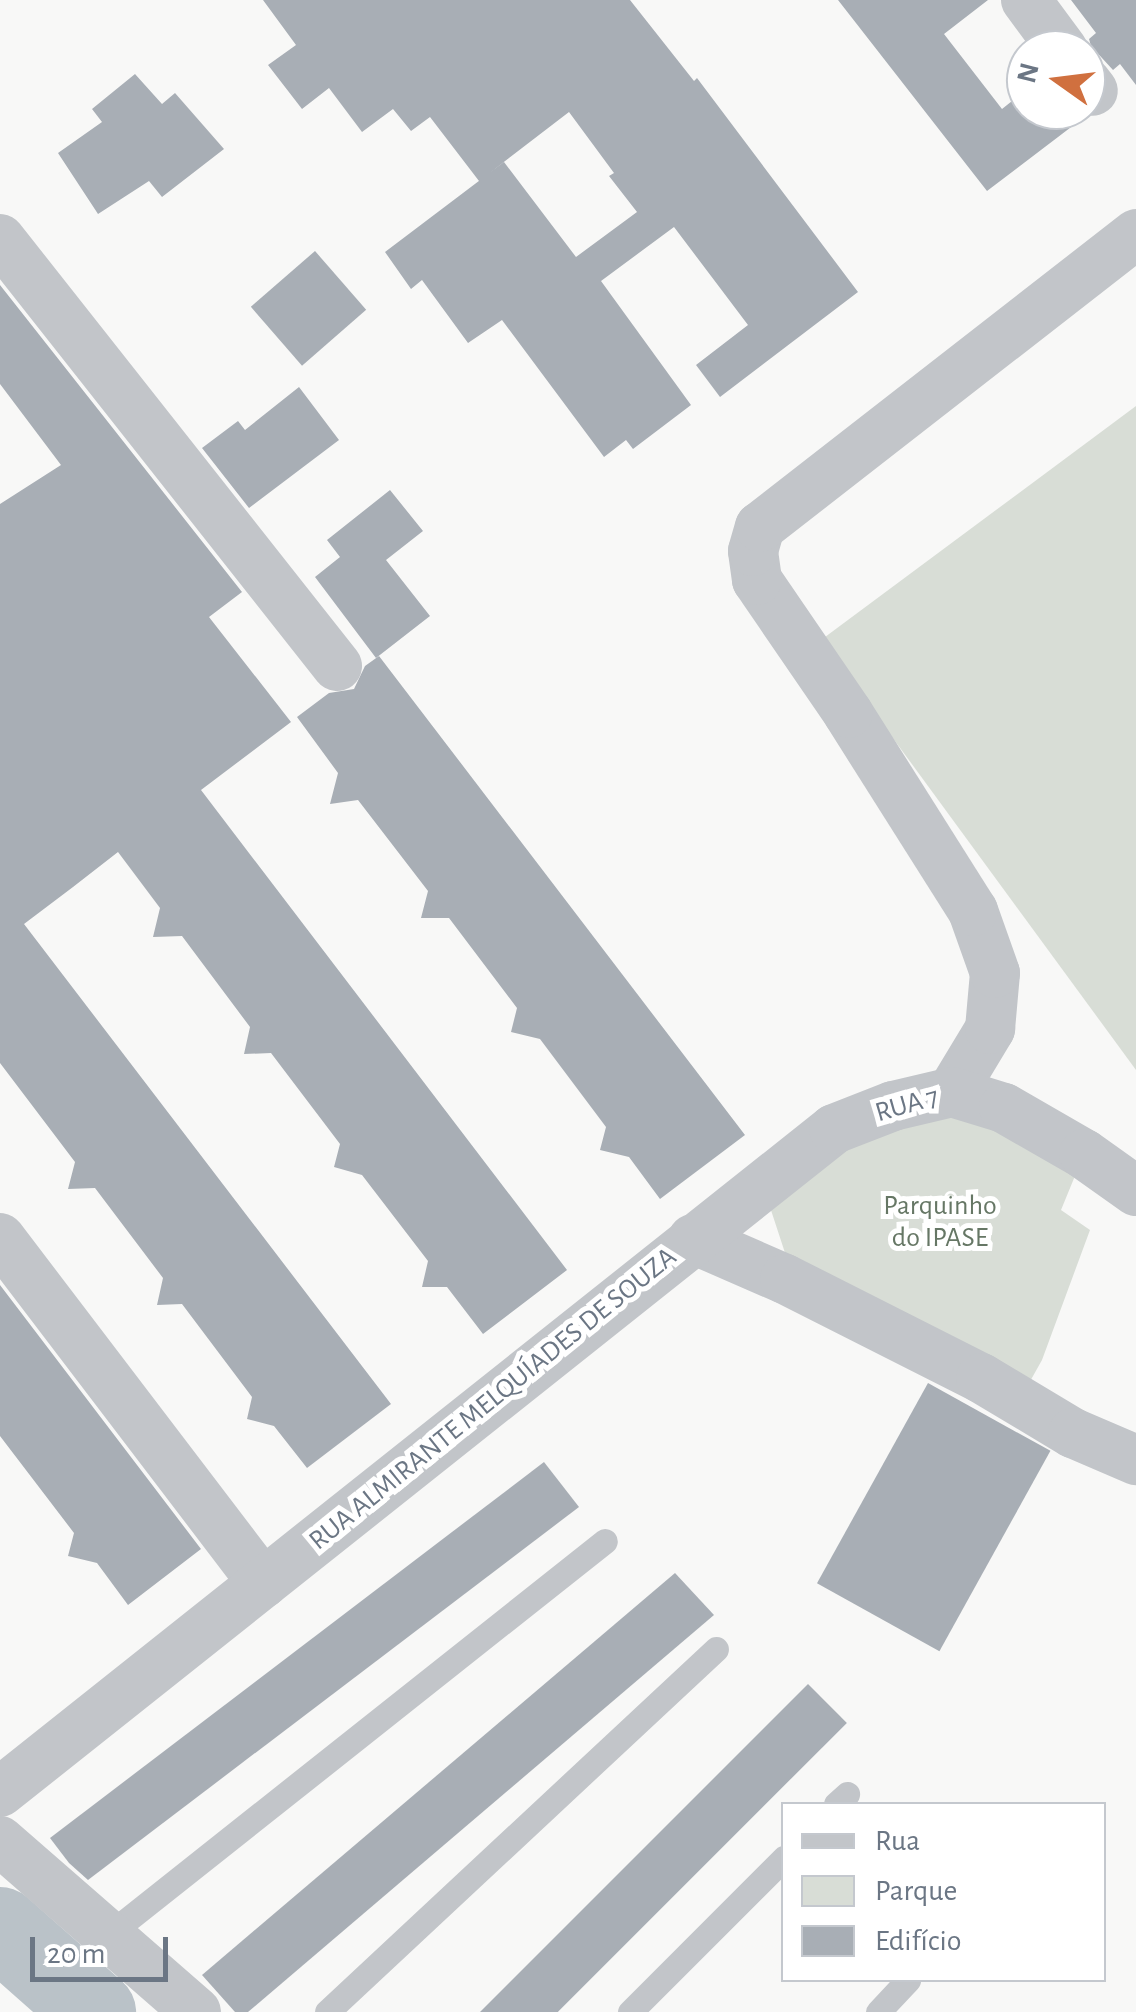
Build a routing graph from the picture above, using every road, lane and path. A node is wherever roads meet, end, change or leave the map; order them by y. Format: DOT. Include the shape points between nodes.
graph roads {
  1 [pos="1026,0"];
  2 [pos="1048,30"];
  3 [pos="1136,234"];
  4 [pos="0,239"];
  5 [pos="337,666"];
  6 [pos="952,1092"];
  7 [pos="1136,1190"];
  8 [pos="0,1238"];
  9 [pos="692,1240"];
  10 [pos="1136,1460"];
  11 [pos="605,1541"];
  12 [pos="263,1582"];
  13 [pos="716,1649"];
  14 [pos="0,1792"];
  15 [pos="0,1841"];
  16 [pos="781,1861"];
  17 [pos="108,1935"];
  18 [pos="906,1982"];
  19 [pos="196,2012"];
  20 [pos="328,2012"];
  21 [pos="630,2012"];
  22 [pos="878,2012"];
  1 -- 2 [label="street"];
  3 -- 6 [label="street" via="760,527 753,551 757,580 857,726 979,926 995,973 990,1028"];
  4 -- 5 [label="street"];
  6 -- 7 [label="street, RUA 7" via="1004,1108"];
  6 -- 9 [label="street, RUA 7" via="834,1129"];
  8 -- 12 [label="street"];
  9 -- 10 [label="street, RUA ALMIRANTE MELQUÍADES DE SOUZA" via="785,1278 1073,1433"];
  9 -- 12 [label="street, RUA ALMIRANTE MELQUÍADES DE SOUZA"];
  11 -- 17 [label="lane"];
  12 -- 14 [label="street, RUA ALMIRANTE MELQUÍADES DE SOUZA"];
  13 -- 20 [label="lane"];
  15 -- 17 [label="street"];
  16 -- 21 [label="lane"];
  17 -- 19 [label="street"];
  18 -- 22 [label="lane"];
}
